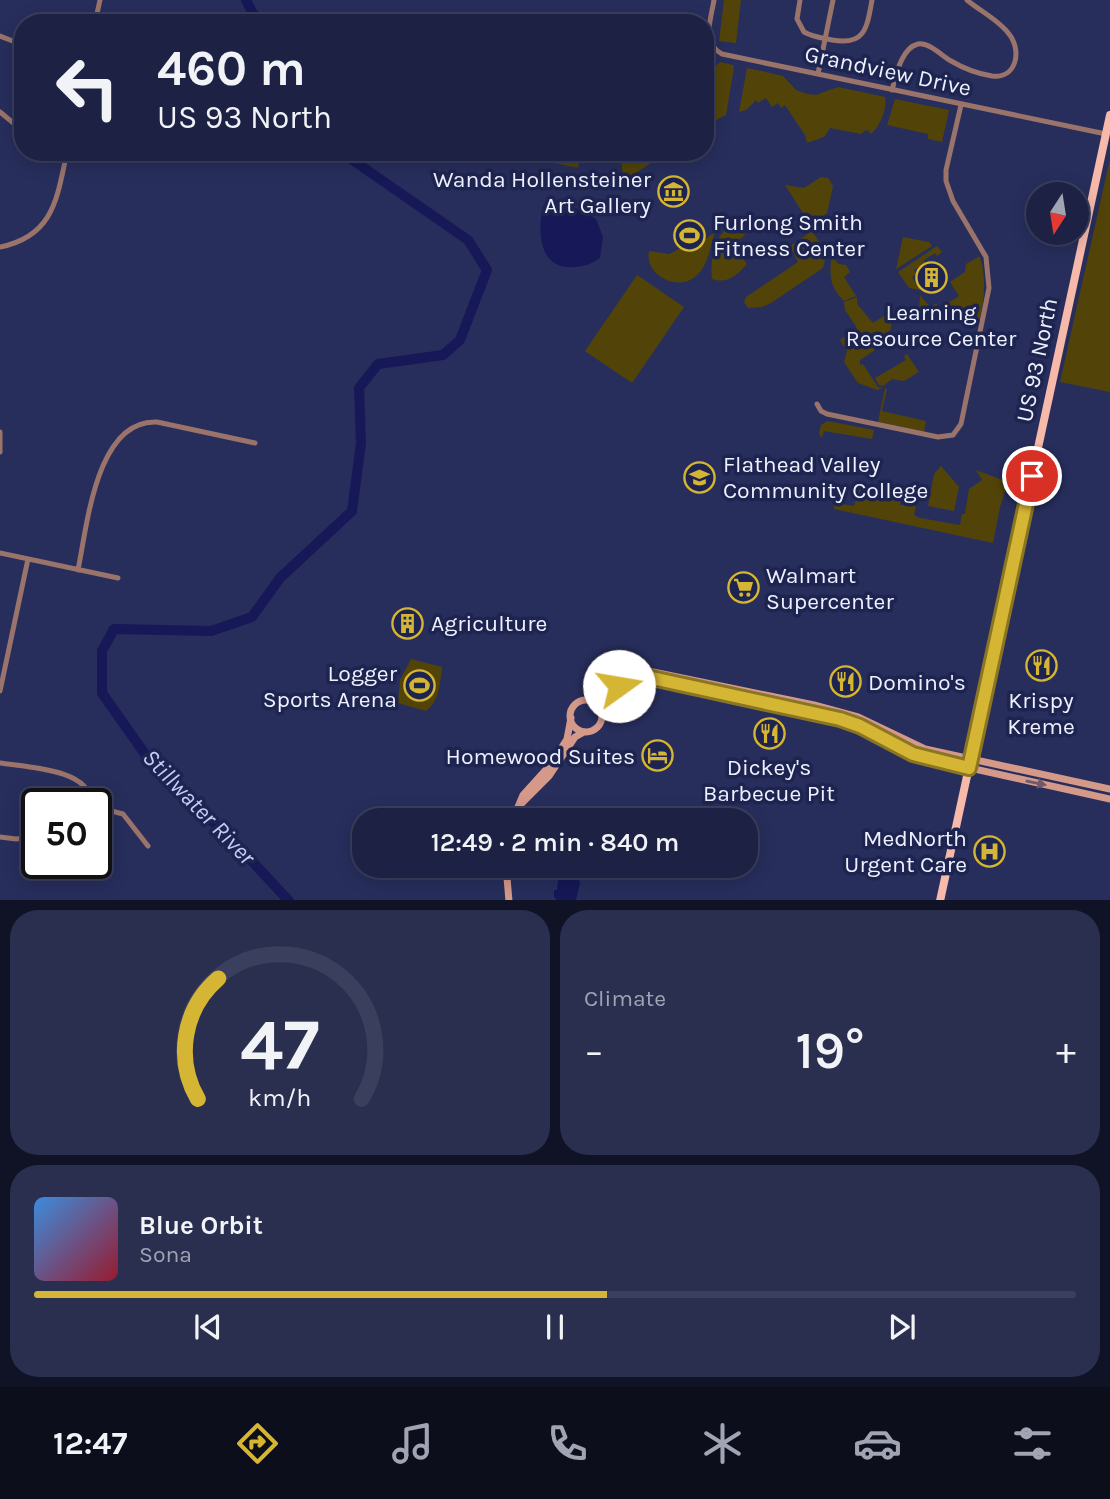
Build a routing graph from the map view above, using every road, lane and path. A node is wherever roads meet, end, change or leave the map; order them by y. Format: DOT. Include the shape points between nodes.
graph roads {
  1 [pos="800,0"];
  2 [pos="833,0"];
  3 [pos="872,0"];
  4 [pos="967,0"];
  5 [pos="826,39"];
  6 [pos="714,47"];
  7 [pos="818,75"];
  8 [pos="892,90"];
  9 [pos="961,105"];
  10 [pos="0,112"];
  11 [pos="1110,115"];
  12 [pos="14,124"];
  13 [pos="1106,134"];
  14 [pos="65,161"];
  15 [pos="0,247"];
  16 [pos="817,404"];
  17 [pos="0,432"];
  18 [pos="256,443"];
  19 [pos="0,452"];
  20 [pos="0,553"];
  21 [pos="28,559"];
  22 [pos="79,570"];
  23 [pos="118,578"];
  24 [pos="0,691"];
  25 [pos="587,700"];
  26 [pos="601,711"];
  27 [pos="571,718"];
  28 [pos="586,732"];
  29 [pos="0,763"];
  30 [pos="970,763"];
  31 [pos="86,788"];
  32 [pos="1110,789"];
  33 [pos="1110,799"];
  34 [pos="520,804"];
  35 [pos="518,808"];
  36 [pos="112,811"];
  37 [pos="0,837"];
  38 [pos="21,838"];
  39 [pos="148,846"];
  40 [pos="507,878"];
  41 [pos="509,900"];
  42 [pos="940,900"];
  1 -- 5 [label="street" via="797,19 801,29"];
  2 -- 5 [label="street"];
  3 -- 5 [label="street" via="857,40"];
  4 -- 8 [label="street" via="1011,35 1017,52 1012,69 1003,76 986,75 918,44 902,60"];
  5 -- 7 [label="street"];
  6 -- 7 [label="street, Grandview Drive" via="717,52"];
  7 -- 8 [label="street, Grandview Drive"];
  8 -- 9 [label="street, Grandview Drive"];
  9 -- 13 [label="street, Grandview Drive"];
  9 -- 16 [label="street" via="946,181 986,257 989,288 961,424 953,435 938,437 827,414"];
  10 -- 12 [label="street"];
  11 -- 13 [label="main road, US 93 North"];
  13 -- 30 [label="main road, US 93 North"];
  14 -- 15 [label="street" via="46,220 29,237"];
  17 -- 19 [label="street"];
  18 -- 22 [label="street" via="157,422 133,427 109,453 97,475"];
  20 -- 21 [label="street"];
  21 -- 22 [label="street"];
  21 -- 24 [label="street"];
  22 -- 23 [label="street"];
  25 -- 26 [label="main road"];
  25 -- 27 [label="main road" via="573,707"];
  25 -- 30 [label="main road" via="626,674 653,671 848,713 915,745"];
  26 -- 28 [label="main road" via="599,725"];
  26 -- 30 [label="main road" via="606,697 619,686 652,678 840,719 913,754"];
  27 -- 28 [label="main road" via="577,729"];
  27 -- 34 [label="main road" via="561,748"];
  28 -- 34 [label="main road" via="575,737 549,776"];
  29 -- 31 [label="street" via="61,773"];
  30 -- 32 [label="main road"];
  30 -- 33 [label="main road, one-way"];
  30 -- 42 [label="main road, US 93 North"];
  34 -- 35 [label="main road"];
  36 -- 39 [label="street" via="123,814"];
  37 -- 38 [label="street"];
  40 -- 41 [label="main road"];
}
